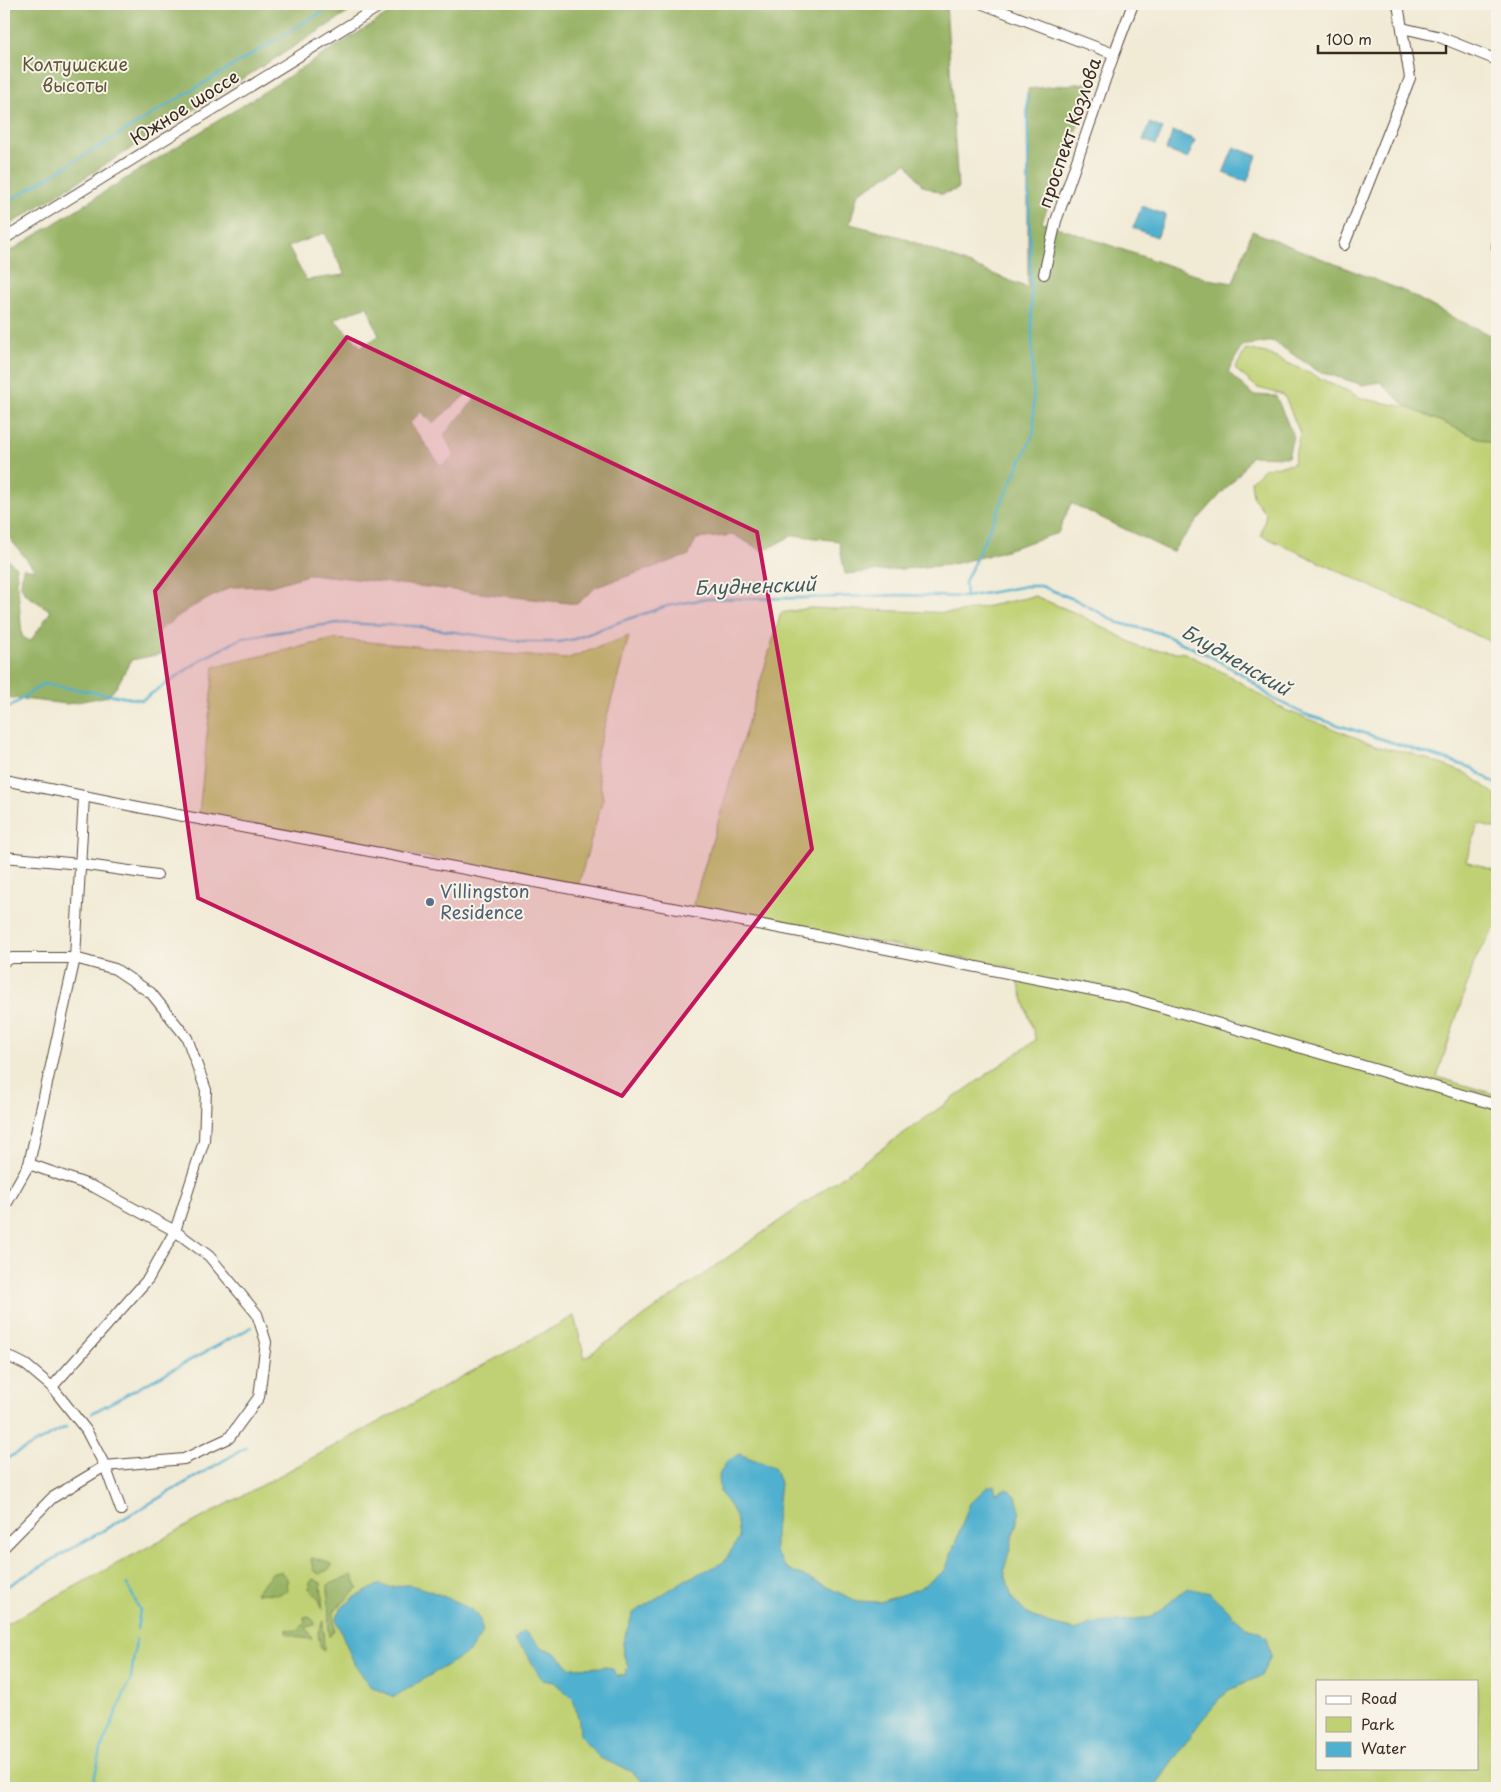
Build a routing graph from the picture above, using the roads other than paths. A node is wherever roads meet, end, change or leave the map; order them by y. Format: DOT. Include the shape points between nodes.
graph roads {
  1 [pos="383,4"];
  2 [pos="983,4"];
  3 [pos="1133,4"];
  4 [pos="1398,4"];
  5 [pos="1402,28"];
  6 [pos="1114,54"];
  7 [pos="1497,60"];
  8 [pos="4,239"];
  9 [pos="1344,245"];
  10 [pos="1044,274"];
  11 [pos="4,780"];
  12 [pos="84,796"];
  13 [pos="4,857"];
  14 [pos="80,864"];
  15 [pos="157,875"];
  16 [pos="75,958"];
  17 [pos="4,961"];
  18 [pos="1497,1105"];
  19 [pos="29,1164"];
  20 [pos="4,1208"];
  21 [pos="175,1231"];
  22 [pos="4,1354"];
  23 [pos="52,1387"];
  24 [pos="105,1466"];
  25 [pos="121,1510"];
  26 [pos="4,1547"];
  1 -- 8 [label="street, Южное шоссе"];
  2 -- 6 [label="street"];
  3 -- 6 [label="street, проспект Козлова"];
  4 -- 5 [label="street"];
  5 -- 7 [label="street" via="1437,36"];
  5 -- 9 [label="street" via="1410,78"];
  6 -- 10 [label="street, проспект Козлова" via="1056,221"];
  11 -- 12 [label="street"];
  12 -- 14 [label="street"];
  12 -- 18 [label="street" via="1127,997"];
  13 -- 14 [label="street"];
  14 -- 15 [label="street"];
  14 -- 16 [label="street"];
  16 -- 17 [label="street" via="12,958"];
  16 -- 19 [label="street"];
  16 -- 21 [label="street" via="115,969 151,993 187,1038 206,1090 204,1141"];
  19 -- 20 [label="street"];
  19 -- 21 [label="street" via="94,1187"];
  21 -- 23 [label="street" via="148,1279"];
  21 -- 24 [label="street" via="209,1256 257,1314 266,1342 259,1397 229,1438 184,1459"];
  22 -- 23 [label="street" via="26,1365"];
  23 -- 24 [label="street" via="86,1430"];
  24 -- 25 [label="street"];
  24 -- 26 [label="street" via="52,1498"];
}
